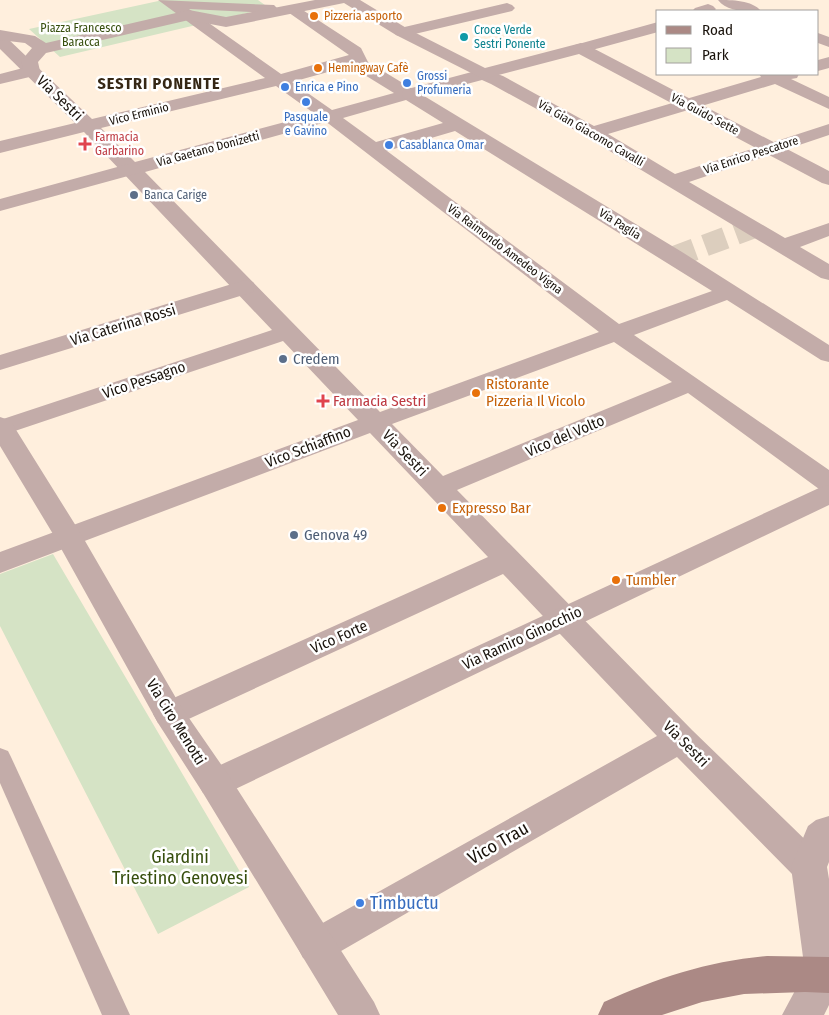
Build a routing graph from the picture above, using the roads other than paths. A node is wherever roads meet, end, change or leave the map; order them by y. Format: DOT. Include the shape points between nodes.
graph roads {
  1 [pos="340,0"];
  2 [pos="350,0"];
  3 [pos="726,0"];
  4 [pos="263,4"];
  5 [pos="177,8"];
  6 [pos="507,8"];
  7 [pos="293,10"];
  8 [pos="751,10"];
  9 [pos="656,28"];
  10 [pos="402,32"];
  11 [pos="0,34"];
  12 [pos="0,40"];
  13 [pos="34,44"];
  14 [pos="581,48"];
  15 [pos="357,55"];
  16 [pos="32,71"];
  17 [pos="483,74"];
  18 [pos="777,75"];
  19 [pos="0,79"];
  20 [pos="279,80"];
  21 [pos="410,94"];
  22 [pos="829,104"];
  23 [pos="688,105"];
  24 [pos="330,116"];
  25 [pos="459,124"];
  26 [pos="89,126"];
  27 [pos="829,129"];
  28 [pos="592,133"];
  29 [pos="0,147"];
  30 [pos="373,148"];
  31 [pos="771,148"];
  32 [pos="132,169"];
  33 [pos="829,179"];
  34 [pos="672,181"];
  35 [pos="0,205"];
  36 [pos="829,229"];
  37 [pos="784,246"];
  38 [pos="829,273"];
  39 [pos="245,287"];
  40 [pos="729,292"];
  41 [pos="288,332"];
  42 [pos="616,333"];
  43 [pos="829,356"];
  44 [pos="0,363"];
  45 [pos="690,383"];
  46 [pos="375,422"];
  47 [pos="1,427"];
  48 [pos="829,483"];
  49 [pos="439,488"];
  50 [pos="829,494"];
  51 [pos="69,538"];
  52 [pos="508,560"];
  53 [pos="0,564"];
  54 [pos="564,618"];
  55 [pos="169,714"];
  56 [pos="680,739"];
  57 [pos="0,757"];
  58 [pos="215,783"];
  59 [pos="829,831"];
  60 [pos="808,867"];
  61 [pos="316,946"];
  62 [pos="827,975"];
  63 [pos="116,1015"];
  64 [pos="360,1015"];
  65 [pos="618,1015"];
  66 [pos="802,1015"];
  1 -- 7 [label="street"];
  2 -- 10 [label="street, Via Gian Giacomo Cavalli"];
  3 -- 8 [label="street"];
  4 -- 5 [label="street"];
  5 -- 7 [label="street" via="226,22"];
  5 -- 13 [label="street"];
  5 -- 20 [label="street, Via Raimondo Amedeo Vigna"];
  6 -- 10 [label="street"];
  7 -- 15 [label="street"];
  9 -- 14 [label="street"];
  10 -- 17 [label="street, Via Gian Giacomo Cavalli"];
  11 -- 13 [label="street"];
  12 -- 16 [label="street, Via Sestri"];
  13 -- 16 [label="street" via="29,61"];
  14 -- 17 [label="street"];
  14 -- 23 [label="street, Via Guido Sette"];
  15 -- 20 [label="street, Vico Erminio"];
  15 -- 21 [label="street, Via Paglia" via="361,65"];
  16 -- 19 [label="street"];
  16 -- 26 [label="street, Via Sestri" via="52,95"];
  17 -- 21 [label="street"];
  17 -- 28 [label="street, Via Gian Giacomo Cavalli"];
  18 -- 22 [label="street"];
  18 -- 23 [label="street"];
  20 -- 24 [label="street, Via Raimondo Amedeo Vigna"];
  20 -- 26 [label="street, Vico Erminio"];
  21 -- 24 [label="street, Via Gaetano Donizetti"];
  21 -- 25 [label="street, Via Paglia"];
  23 -- 28 [label="street"];
  23 -- 31 [label="street, Via Guido Sette"];
  24 -- 30 [label="street, Via Raimondo Amedeo Vigna"];
  24 -- 32 [label="street, Via Gaetano Donizetti"];
  25 -- 30 [label="street"];
  25 -- 40 [label="street, Via Paglia"];
  26 -- 29 [label="street, Vico Erminio"];
  26 -- 32 [label="street, Via Sestri"];
  27 -- 31 [label="street, Via Enrico Pescatore"];
  28 -- 34 [label="street, Via Gian Giacomo Cavalli"];
  30 -- 42 [label="street, Via Raimondo Amedeo Vigna"];
  31 -- 33 [label="street, Via Guido Sette"];
  31 -- 34 [label="street, Via Enrico Pescatore"];
  32 -- 35 [label="street, Via Gaetano Donizetti"];
  32 -- 39 [label="street, Via Sestri"];
  34 -- 37 [label="street, Via Gian Giacomo Cavalli"];
  36 -- 37 [label="street"];
  37 -- 38 [label="street, Via Gian Giacomo Cavalli"];
  39 -- 41 [label="street, Via Sestri"];
  39 -- 44 [label="street, Via Caterina Rossi"];
  40 -- 42 [label="street, Vico Schiaffino"];
  40 -- 43 [label="street, Via Paglia"];
  41 -- 46 [label="street, Via Sestri"];
  41 -- 47 [label="street, Vico Pessagno"];
  42 -- 45 [label="street, Via Raimondo Amedeo Vigna"];
  42 -- 46 [label="street, Vico Schiaffino"];
  45 -- 48 [label="street, Via Raimondo Amedeo Vigna"];
  45 -- 49 [label="street, Vico del Volto"];
  46 -- 49 [label="street, Via Sestri"];
  46 -- 51 [label="street, Vico Schiaffino"];
  47 -- 51 [label="street, Via Ciro Menotti"];
  49 -- 52 [label="street, Via Sestri"];
  50 -- 54 [label="street, Via Ramiro Ginocchio"];
  51 -- 53 [label="street, Vico Schiaffino"];
  51 -- 55 [label="street, Via Ciro Menotti"];
  52 -- 54 [label="street, Via Sestri"];
  52 -- 55 [label="street, Vico Forte"];
  54 -- 56 [label="street, Via Sestri"];
  54 -- 58 [label="street, Via Ramiro Ginocchio"];
  55 -- 58 [label="street, Via Ciro Menotti"];
  56 -- 60 [label="street, Via Sestri"];
  56 -- 61 [label="street, Vico Trau"];
  57 -- 63 [label="lane"];
  58 -- 61 [label="street, Via Ciro Menotti"];
  59 -- 60 [label="street" via="820,837"];
  60 -- 62 [label="street"];
  61 -- 64 [label="street, Via Ciro Menotti"];
  62 -- 65 [label="main road" via="760,974 707,981 652,999"];
  62 -- 66 [label="street"];
}
